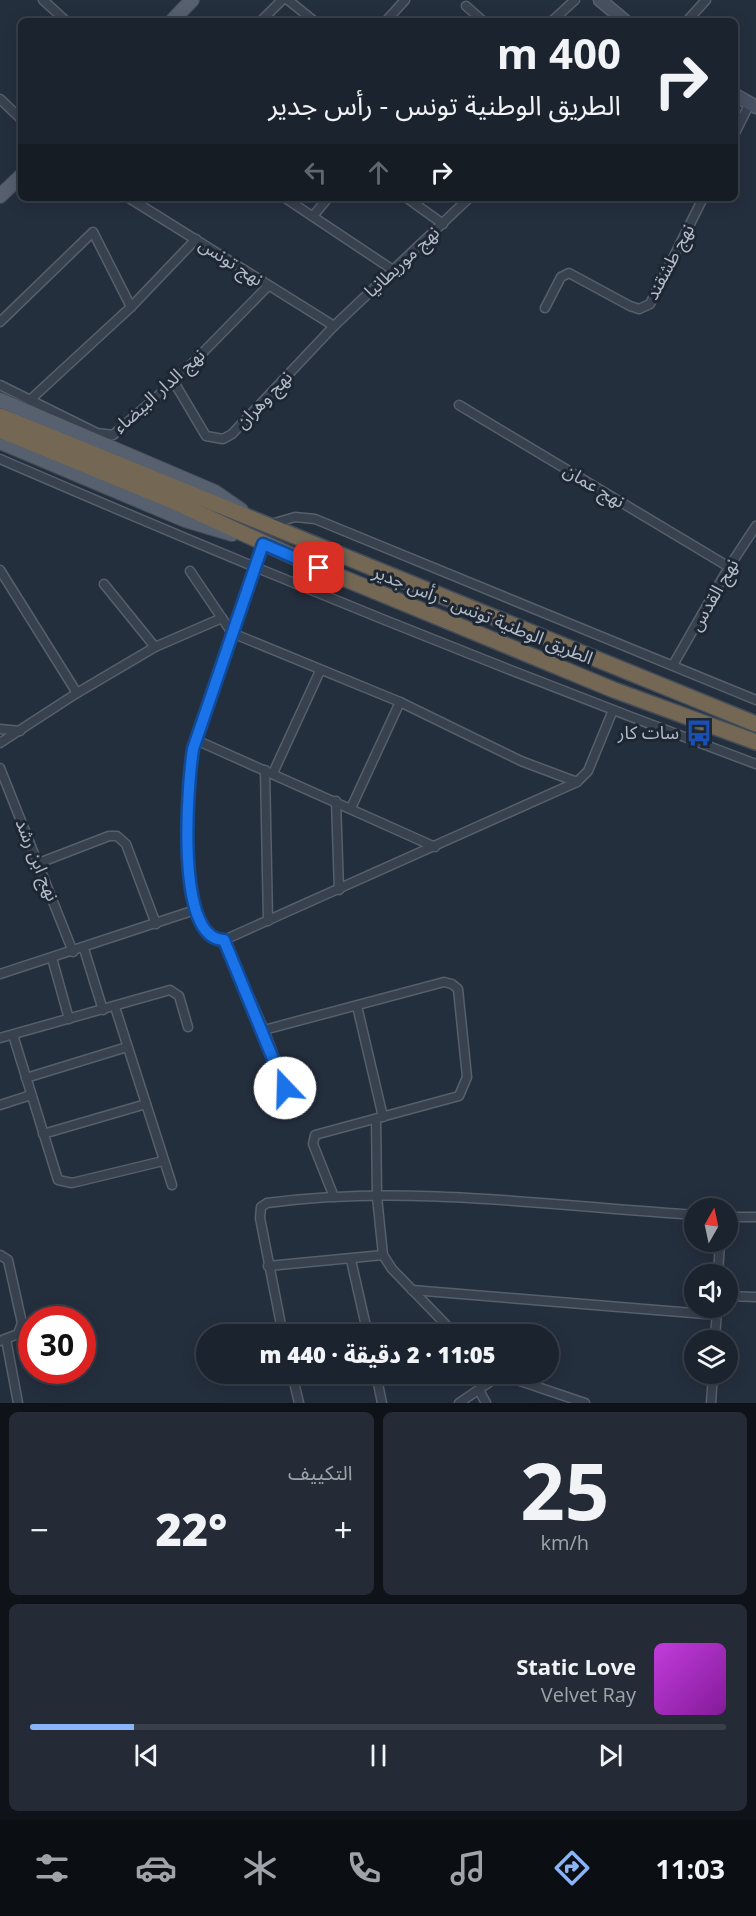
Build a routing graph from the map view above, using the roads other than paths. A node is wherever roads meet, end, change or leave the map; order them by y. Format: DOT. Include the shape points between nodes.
graph roads {
  1 [pos="43,0"];
  2 [pos="192,0"];
  3 [pos="282,0"];
  4 [pos="288,0"];
  5 [pos="405,0"];
  6 [pos="575,0"];
  7 [pos="600,0"];
  8 [pos="706,0"];
  9 [pos="466,6"];
  10 [pos="63,18"];
  11 [pos="175,18"];
  12 [pos="264,18"];
  13 [pos="310,18"];
  14 [pos="389,18"];
  15 [pos="480,18"];
  16 [pos="555,18"];
  17 [pos="621,18"];
  18 [pos="690,18"];
  19 [pos="738,96"];
  20 [pos="0,99"];
  21 [pos="753,105"];
  22 [pos="18,116"];
  23 [pos="738,128"];
  24 [pos="18,179"];
  25 [pos="0,196"];
  26 [pos="134,201"];
  27 [pos="290,201"];
  28 [pos="326,201"];
  29 [pos="411,201"];
  30 [pos="466,201"];
  31 [pos="702,201"];
  32 [pos="313,216"];
  33 [pos="442,224"];
  34 [pos="196,239"];
  35 [pos="393,270"];
  36 [pos="268,286"];
  37 [pos="131,307"];
  38 [pos="545,308"];
  39 [pos="0,322"];
  40 [pos="334,326"];
  41 [pos="174,382"];
  42 [pos="0,385"];
  43 [pos="0,400"];
  44 [pos="30,400"];
  45 [pos="459,405"];
  46 [pos="0,416"];
  47 [pos="0,430"];
  48 [pos="0,442"];
  49 [pos="0,459"];
  50 [pos="170,493"];
  51 [pos="263,524"];
  52 [pos="756,526"];
  53 [pos="260,542"];
  54 [pos="255,567"];
  55 [pos="729,567"];
  56 [pos="0,570"];
  57 [pos="190,571"];
  58 [pos="104,584"];
  59 [pos="222,618"];
  60 [pos="232,633"];
  61 [pos="154,648"];
  62 [pos="673,665"];
  63 [pos="320,671"];
  64 [pos="77,693"];
  65 [pos="756,700"];
  66 [pos="399,702"];
  67 [pos="613,710"];
  68 [pos="756,724"];
  69 [pos="0,728"];
  70 [pos="21,731"];
  71 [pos="196,740"];
  72 [pos="756,742"];
  73 [pos="0,743"];
  74 [pos="756,764"];
  75 [pos="0,768"];
  76 [pos="269,771"];
  77 [pos="577,782"];
  78 [pos="336,801"];
  79 [pos="351,808"];
  80 [pos="435,847"];
  81 [pos="39,863"];
  82 [pos="339,890"];
  83 [pos="195,910"];
  84 [pos="268,921"];
  85 [pos="156,924"];
  86 [pos="224,940"];
  87 [pos="84,949"];
  88 [pos="73,952"];
  89 [pos="52,958"];
  90 [pos="0,974"];
  91 [pos="357,1006"];
  92 [pos="115,1007"];
  93 [pos="103,1010"];
  94 [pos="69,1019"];
  95 [pos="188,1026"];
  96 [pos="264,1030"];
  97 [pos="13,1035"];
  98 [pos="0,1038"];
  99 [pos="127,1047"];
  100 [pos="26,1078"];
  101 [pos="31,1095"];
  102 [pos="146,1104"];
  103 [pos="0,1105"];
  104 [pos="293,1107"];
  105 [pos="379,1118"];
  106 [pos="43,1134"];
  107 [pos="163,1161"];
  108 [pos="172,1185"];
  109 [pos="334,1197"];
  110 [pos="377,1197"];
  111 [pos="684,1214"];
  112 [pos="738,1217"];
  113 [pos="756,1217"];
  114 [pos="0,1255"];
  115 [pos="383,1255"];
  116 [pos="351,1260"];
  117 [pos="268,1266"];
  118 [pos="412,1290"];
  119 [pos="738,1296"];
  120 [pos="756,1297"];
  121 [pos="684,1309"];
  122 [pos="281,1324"];
  123 [pos="366,1324"];
  124 [pos="445,1324"];
  125 [pos="3,1340"];
  126 [pos="294,1384"];
  127 [pos="378,1384"];
  128 [pos="488,1384"];
  129 [pos="528,1384"];
  130 [pos="712,1384"];
  131 [pos="480,1392"];
  132 [pos="581,1402"];
  133 [pos="18,1403"];
  134 [pos="299,1403"];
  135 [pos="382,1403"];
  136 [pos="459,1403"];
  137 [pos="486,1403"];
  138 [pos="711,1403"];
  1 -- 10 [label="street"];
  2 -- 11 [label="main road"];
  3 -- 12 [label="street"];
  4 -- 13 [label="street"];
  5 -- 14 [label="street"];
  6 -- 16 [label="street"];
  7 -- 17 [label="main road"];
  8 -- 18 [label="street"];
  9 -- 15 [label="street"];
  19 -- 21 [label="main road"];
  20 -- 22 [label="street"];
  21 -- 23 [label="street"];
  24 -- 25 [label="main road"];
  26 -- 34 [label="street, نهج تونس"];
  27 -- 32 [label="street"];
  28 -- 32 [label="street"];
  29 -- 33 [label="street"];
  30 -- 33 [label="street, نهج موريطانيا"];
  31 -- 38 [label="street, نهج طشقند" via="650,304 639,309 630,306 569,273 561,278"];
  32 -- 35 [label="street"];
  33 -- 35 [label="street, نهج موريطانيا"];
  34 -- 36 [label="street, نهج تونس"];
  34 -- 37 [label="street"];
  35 -- 40 [label="street, نهج موريطانيا"];
  36 -- 40 [label="street, نهج تونس"];
  36 -- 41 [label="street, نهج الدار البيضاء"];
  37 -- 39 [label="street" via="93,232"];
  37 -- 44 [label="street"];
  40 -- 41 [label="street, نهج وهران" via="223,439 206,436"];
  41 -- 44 [label="street, نهج الدار البيضاء" via="118,432 108,436"];
  42 -- 44 [label="street, نهج الدار البيضاء"];
  43 -- 51 [label="main road" via="215,492"];
  45 -- 55 [label="street, نهج عمان"];
  46 -- 50 [label="highway, الطريق الوطنية تونس - رأس جدير"];
  47 -- 50 [label="highway, الطريق الوطنية تونس - رأس جدير"];
  48 -- 53 [label="main road" via="185,520"];
  49 -- 54 [label="street"];
  50 -- 51 [label="highway, الطريق الوطنية تونس - رأس جدير"];
  50 -- 53 [label="highway, الطريق الوطنية تونس - رأس جدير"];
  51 -- 62 [label="street" via="315,519"];
  51 -- 68 [label="highway, الطريق الوطنية تونس - رأس جدير"];
  52 -- 55 [label="street, نهج القدس"];
  53 -- 54 [label="street"];
  53 -- 72 [label="highway, الطريق الوطنية تونس - رأس جدير" via="614,690"];
  54 -- 60 [label="street"];
  54 -- 67 [label="street"];
  55 -- 62 [label="street, نهج القدس"];
  56 -- 64 [label="street"];
  57 -- 59 [label="street"];
  58 -- 61 [label="street"];
  59 -- 60 [label="street"];
  59 -- 61 [label="street"];
  60 -- 63 [label="street"];
  60 -- 71 [label="street"];
  61 -- 64 [label="street"];
  62 -- 65 [label="street"];
  63 -- 66 [label="street"];
  63 -- 76 [label="street"];
  64 -- 70 [label="street"];
  66 -- 77 [label="street" via="520,761"];
  66 -- 79 [label="street"];
  67 -- 74 [label="street"];
  67 -- 77 [label="street" via="588,771"];
  69 -- 70 [label="street"];
  70 -- 73 [label="street"];
  71 -- 76 [label="street"];
  71 -- 83 [label="street" via="189,780 188,838"];
  75 -- 81 [label="street, نهج ابن رشد"];
  76 -- 78 [label="street"];
  76 -- 84 [label="street"];
  77 -- 80 [label="street"];
  78 -- 79 [label="street"];
  78 -- 82 [label="street"];
  79 -- 80 [label="street"];
  80 -- 82 [label="street"];
  81 -- 85 [label="street" via="117,836 126,844"];
  81 -- 88 [label="street, نهج ابن رشد"];
  82 -- 84 [label="street"];
  83 -- 85 [label="street"];
  83 -- 86 [label="street" via="210,935"];
  84 -- 86 [label="street"];
  85 -- 87 [label="street"];
  86 -- 96 [label="street"];
  87 -- 88 [label="street"];
  87 -- 93 [label="street"];
  88 -- 89 [label="street"];
  89 -- 90 [label="street"];
  89 -- 94 [label="street"];
  91 -- 96 [label="street"];
  91 -- 105 [label="street"];
  91 -- 105 [label="street" via="444,982 455,986 461,999 467,1077 463,1091"];
  92 -- 93 [label="street"];
  92 -- 95 [label="street" via="173,991 181,1000"];
  92 -- 99 [label="street"];
  93 -- 94 [label="street"];
  94 -- 97 [label="street"];
  96 -- 104 [label="street"];
  97 -- 98 [label="street"];
  97 -- 100 [label="street"];
  99 -- 100 [label="street"];
  99 -- 102 [label="street"];
  100 -- 101 [label="street"];
  101 -- 103 [label="street"];
  101 -- 106 [label="street"];
  102 -- 106 [label="street"];
  102 -- 107 [label="street"];
  105 -- 109 [label="street" via="312,1139"];
  105 -- 110 [label="street"];
  106 -- 107 [label="street" via="55,1176 62,1182 72,1183"];
  107 -- 108 [label="street"];
  109 -- 110 [label="street"];
  109 -- 117 [label="street" via="262,1205 260,1218"];
  110 -- 111 [label="street" via="452,1197"];
  110 -- 115 [label="street"];
  112 -- 113 [label="street"];
  114 -- 125 [label="street" via="8,1260 22,1323 20,1332"];
  115 -- 116 [label="street"];
  115 -- 118 [label="street"];
  116 -- 117 [label="street"];
  116 -- 123 [label="street"];
  117 -- 122 [label="street"];
  118 -- 121 [label="street"];
  118 -- 124 [label="street"];
  119 -- 120 [label="street"];
  125 -- 133 [label="street"];
  126 -- 134 [label="street"];
  127 -- 135 [label="street"];
  128 -- 131 [label="street"];
  129 -- 132 [label="street"];
  130 -- 138 [label="street"];
  131 -- 136 [label="street"];
  131 -- 137 [label="street"];
}
